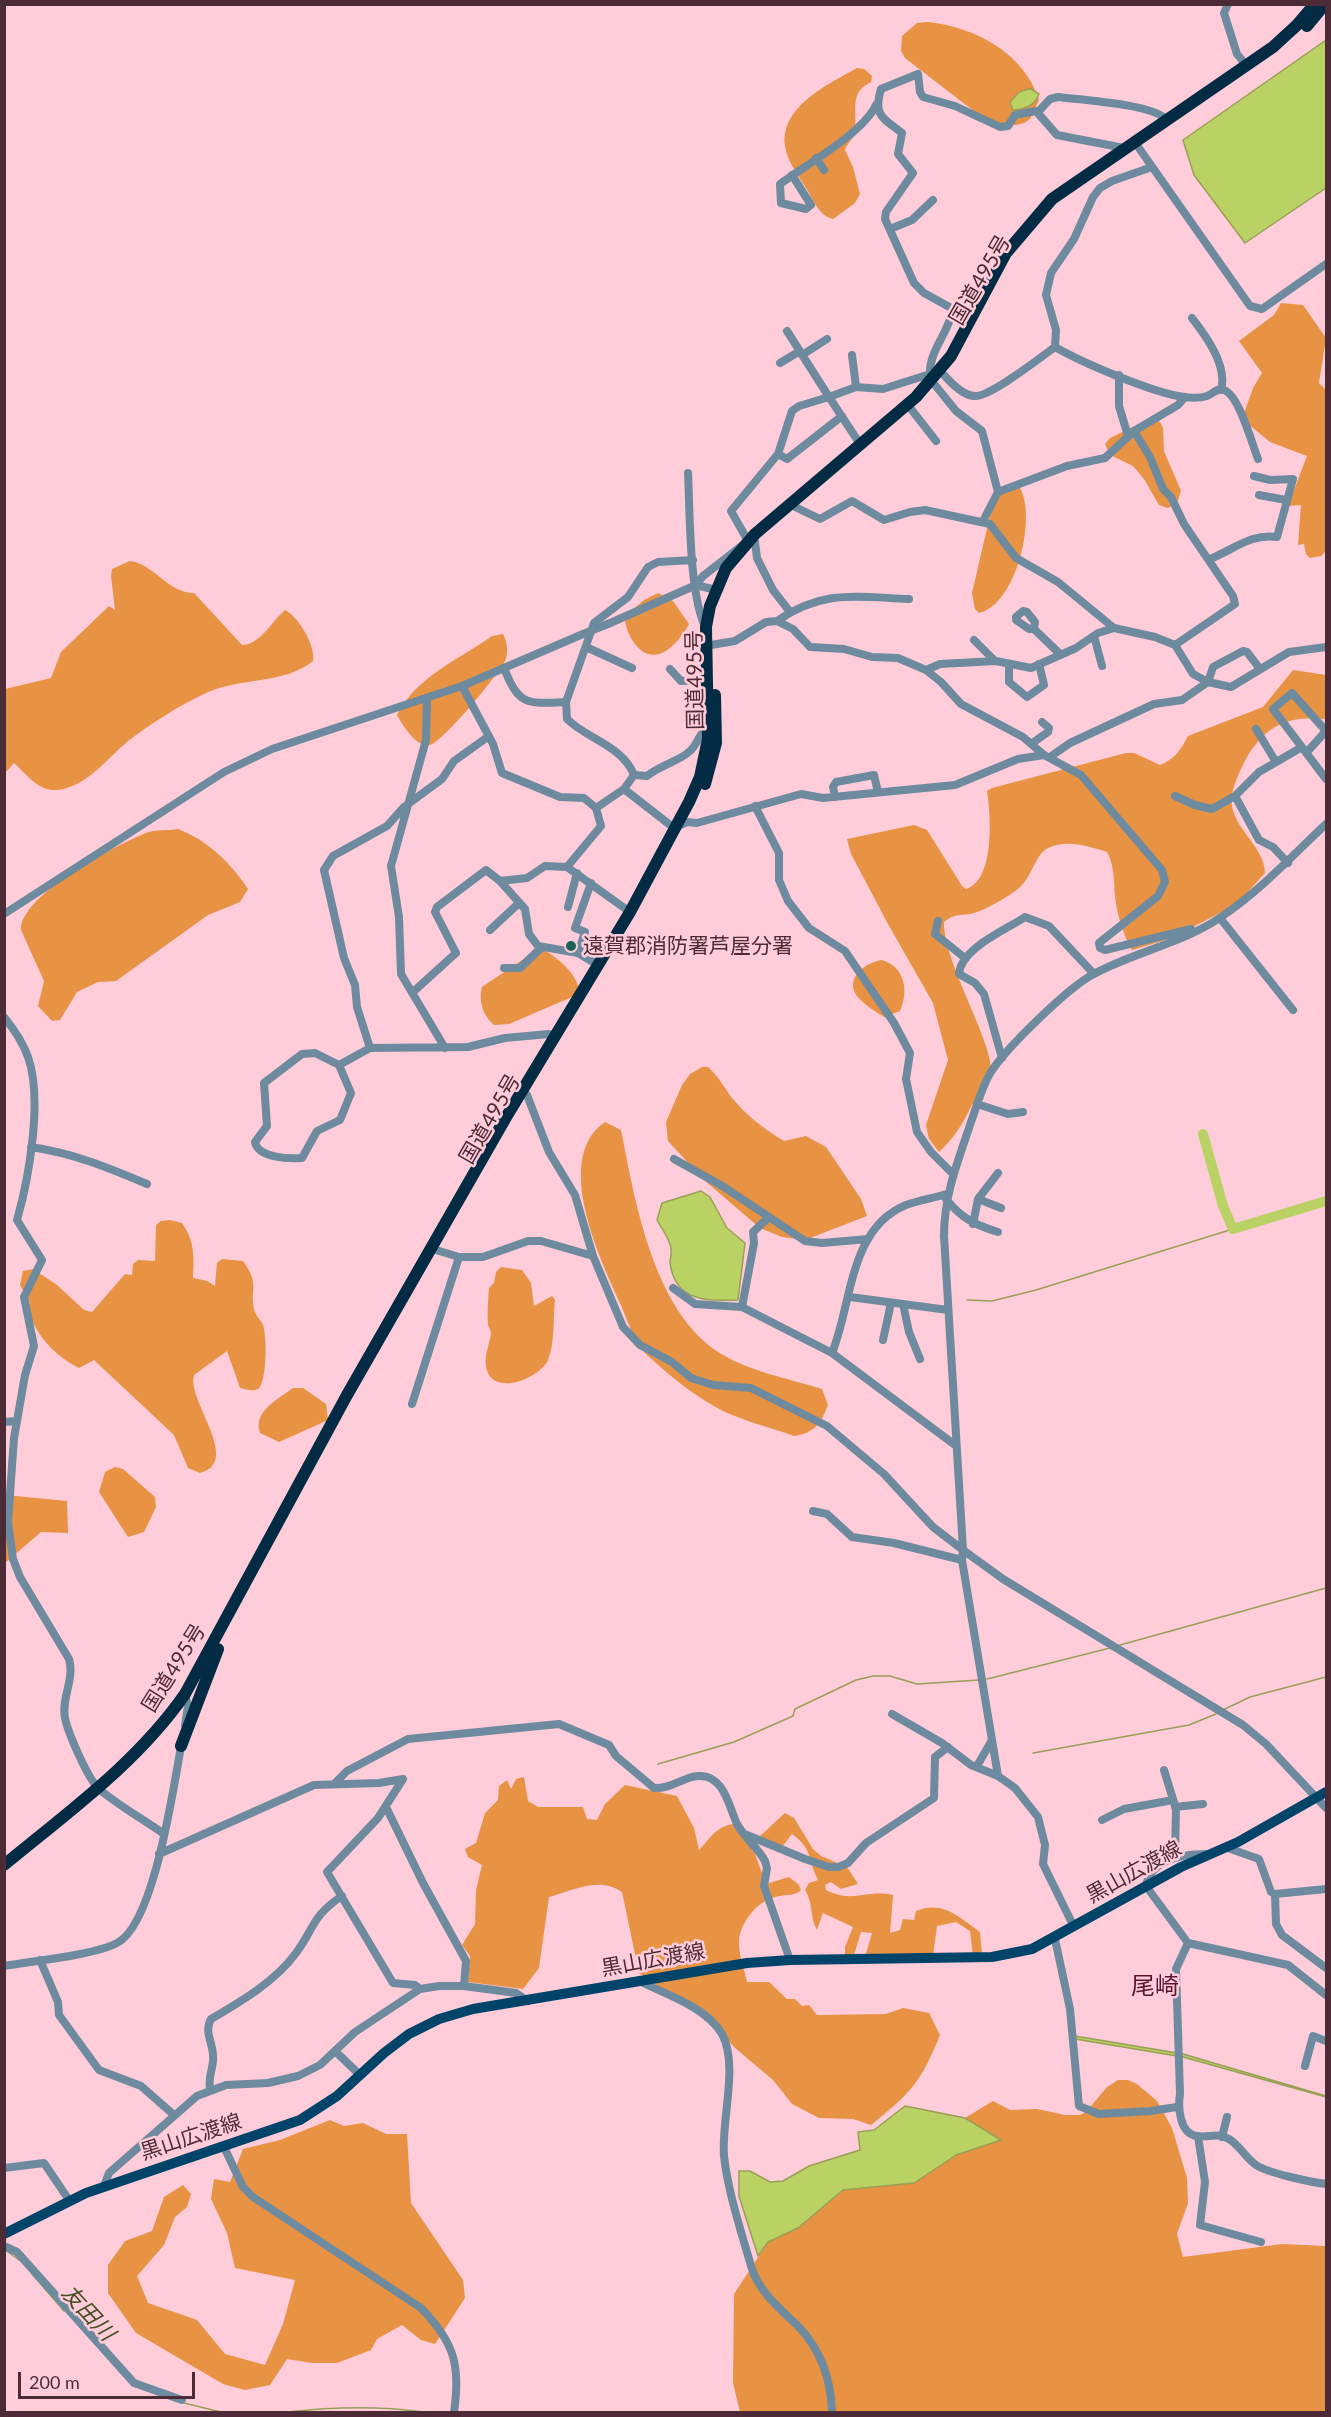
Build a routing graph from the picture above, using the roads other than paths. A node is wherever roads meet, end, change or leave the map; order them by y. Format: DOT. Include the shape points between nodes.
graph roads {
  1 [pos="1228,4"];
  2 [pos="1315,4"];
  3 [pos="1325,4"];
  4 [pos="1246,65"];
  5 [pos="876,105"];
  6 [pos="1039,111"];
  7 [pos="1166,119"];
  8 [pos="1132,146"];
  9 [pos="816,158"];
  10 [pos="1152,167"];
  11 [pos="824,170"];
  12 [pos="792,175"];
  13 [pos="933,200"];
  14 [pos="891,229"];
  15 [pos="1326,264"];
  16 [pos="1192,318"];
  17 [pos="787,331"];
  18 [pos="827,339"];
  19 [pos="1055,347"];
  20 [pos="801,353"];
  21 [pos="852,355"];
  22 [pos="780,363"];
  23 [pos="1119,375"];
  24 [pos="936,378"];
  25 [pos="856,387"];
  26 [pos="1221,390"];
  27 [pos="829,396"];
  28 [pos="1185,397"];
  29 [pos="911,409"];
  30 [pos="842,416"];
  31 [pos="1131,434"];
  32 [pos="936,441"];
  33 [pos="860,444"];
  34 [pos="778,454"];
  35 [pos="1258,459"];
  36 [pos="688,473"];
  37 [pos="1254,476"];
  38 [pos="998,492"];
  39 [pos="1259,495"];
  40 [pos="1287,500"];
  41 [pos="792,506"];
  42 [pos="983,521"];
  43 [pos="752,541"];
  44 [pos="1210,559"];
  45 [pos="693,560"];
  46 [pos="696,585"];
  47 [pos="716,590"];
  48 [pos="909,599"];
  49 [pos="790,612"];
  50 [pos="777,621"];
  51 [pos="1114,628"];
  52 [pos="1034,629"];
  53 [pos="706,630"];
  54 [pos="1094,636"];
  55 [pos="974,640"];
  56 [pos="709,645"];
  57 [pos="1175,645"];
  58 [pos="586,646"];
  59 [pos="1326,647"];
  60 [pos="1060,655"];
  61 [pos="995,661"];
  62 [pos="1009,664"];
  63 [pos="1039,664"];
  64 [pos="1102,666"];
  65 [pos="504,668"];
  66 [pos="632,668"];
  67 [pos="670,669"];
  68 [pos="1260,669"];
  69 [pos="926,670"];
  70 [pos="707,680"];
  71 [pos="1208,682"];
  72 [pos="462,687"];
  73 [pos="427,699"];
  74 [pos="566,702"];
  75 [pos="1042,722"];
  76 [pos="708,728"];
  77 [pos="1256,729"];
  78 [pos="489,736"];
  79 [pos="1031,744"];
  80 [pos="1305,749"];
  81 [pos="1047,756"];
  82 [pos="1276,762"];
  83 [pos="633,775"];
  84 [pos="1326,779"];
  85 [pos="624,789"];
  86 [pos="878,792"];
  87 [pos="1175,796"];
  88 [pos="1235,796"];
  89 [pos="835,797"];
  90 [pos="408,803"];
  91 [pos="755,806"];
  92 [pos="596,808"];
  93 [pos="687,822"];
  94 [pos="1326,825"];
  95 [pos="674,828"];
  96 [pos="1288,863"];
  97 [pos="567,867"];
  98 [pos="577,873"];
  99 [pos="500,881"];
  100 [pos="591,883"];
  101 [pos="519,903"];
  102 [pos="567,907"];
  103 [pos="630,912"];
  104 [pos="4,914"];
  105 [pos="1220,918"];
  106 [pos="938,921"];
  107 [pos="1204,927"];
  108 [pos="490,930"];
  109 [pos="542,947"];
  110 [pos="578,953"];
  111 [pos="965,958"];
  112 [pos="598,965"];
  113 [pos="504,968"];
  114 [pos="1094,974"];
  115 [pos="413,992"];
  116 [pos="1293,1010"];
  117 [pos="4,1017"];
  118 [pos="556,1035"];
  119 [pos="370,1048"];
  120 [pos="445,1048"];
  121 [pos="1002,1058"];
  122 [pos="339,1065"];
  123 [pos="527,1095"];
  124 [pos="977,1104"];
  125 [pos="1023,1112"];
  126 [pos="31,1147"];
  127 [pos="674,1159"];
  128 [pos="952,1173"];
  129 [pos="998,1173"];
  130 [pos="147,1185"];
  131 [pos="946,1197"];
  132 [pos="978,1199"];
  133 [pos="1001,1208"];
  134 [pos="769,1217"];
  135 [pos="973,1224"];
  136 [pos="998,1232"];
  137 [pos="868,1239"];
  138 [pos="436,1250"];
  139 [pos="593,1256"];
  140 [pos="459,1257"];
  141 [pos="673,1288"];
  142 [pos="850,1297"];
  143 [pos="891,1302"];
  144 [pos="903,1304"];
  145 [pos="742,1307"];
  146 [pos="948,1310"];
  147 [pos="883,1340"];
  148 [pos="832,1353"];
  149 [pos="920,1359"];
  150 [pos="412,1404"];
  151 [pos="17,1421"];
  152 [pos="4,1422"];
  153 [pos="955,1445"];
  154 [pos="320,1447"];
  155 [pos="813,1511"];
  156 [pos="963,1555"];
  157 [pos="231,1611"];
  158 [pos="185,1694"];
  159 [pos="892,1714"];
  160 [pos="163,1724"];
  161 [pos="184,1725"];
  162 [pos="992,1740"];
  163 [pos="181,1746"];
  164 [pos="948,1748"];
  165 [pos="976,1766"];
  166 [pos="1164,1770"];
  167 [pos="998,1776"];
  168 [pos="336,1782"];
  169 [pos="97,1788"];
  170 [pos="1322,1795"];
  171 [pos="1174,1803"];
  172 [pos="1203,1804"];
  173 [pos="386,1807"];
  174 [pos="1326,1808"];
  175 [pos="1102,1820"];
  176 [pos="164,1834"];
  177 [pos="747,1835"];
  178 [pos="1225,1847"];
  179 [pos="159,1854"];
  180 [pos="1210,1854"];
  181 [pos="1175,1857"];
  182 [pos="4,1865"];
  183 [pos="1146,1886"];
  184 [pos="1326,1888"];
  185 [pos="1275,1894"];
  186 [pos="342,1896"];
  187 [pos="1074,1927"];
  188 [pos="1055,1939"];
  189 [pos="1188,1943"];
  190 [pos="40,1960"];
  191 [pos="790,1960"];
  192 [pos="4,1966"];
  193 [pos="1326,1968"];
  194 [pos="643,1983"];
  195 [pos="464,1986"];
  196 [pos="420,1989"];
  197 [pos="1326,1995"];
  198 [pos="528,2001"];
  199 [pos="1326,2041"];
  200 [pos="336,2052"];
  201 [pos="1305,2066"];
  202 [pos="360,2075"];
  203 [pos="210,2089"];
  204 [pos="1177,2107"];
  205 [pos="174,2115"];
  206 [pos="1227,2118"];
  207 [pos="1198,2136"];
  208 [pos="1222,2137"];
  209 [pos="224,2147"];
  210 [pos="4,2168"];
  211 [pos="1326,2184"];
  212 [pos="104,2186"];
  213 [pos="69,2200"];
  214 [pos="4,2234"];
  215 [pos="1261,2241"];
  216 [pos="4,2246"];
  217 [pos="182,2400"];
  218 [pos="454,2412"];
  219 [pos="832,2412"];
  1 -- 4 [label="street" via="1224,13 1238,54"];
  2 -- 4 [label="highway, 国道495号" via="1281,40"];
  3 -- 8 [label="highway, 国道495号" via="1302,32 1276,54"];
  4 -- 7 [label="highway, 国道495号"];
  5 -- 6 [label="street" via="881,89 918,74 923,97 955,106 1000,127 1008,126 1015,115 1024,111"];
  5 -- 9 [label="street" via="862,126"];
  5 -- 14 [label="street" via="882,117 902,133 898,154 913,173 886,212"];
  6 -- 7 [label="street" via="1050,99 1058,97 1141,108"];
  6 -- 8 [label="street" via="1057,135"];
  7 -- 8 [label="highway, 国道495号"];
  8 -- 10 [label="street"];
  8 -- 24 [label="highway, 国道495号" via="1052,199 1020,235"];
  9 -- 11 [label="street"];
  9 -- 12 [label="street"];
  10 -- 15 [label="street" via="1250,306 1262,309"];
  10 -- 19 [label="street" via="1100,188 1051,273 1046,295 1056,330"];
  13 -- 14 [label="street" via="912,220"];
  14 -- 24 [label="street" via="914,283 953,309 930,362"];
  16 -- 26 [label="street" via="1214,347 1224,381"];
  17 -- 20 [label="street"];
  18 -- 20 [label="street"];
  19 -- 23 [label="street"];
  19 -- 24 [label="street" via="980,395 967,394"];
  20 -- 22 [label="street"];
  20 -- 27 [label="street"];
  21 -- 25 [label="street"];
  23 -- 28 [label="street"];
  23 -- 31 [label="street" via="1119,406"];
  24 -- 25 [label="street" via="883,389"];
  24 -- 29 [label="highway, 国道495号"];
  24 -- 33 [label="highway, 国道495号"];
  24 -- 38 [label="street" via="957,411 982,431"];
  25 -- 27 [label="street"];
  26 -- 28 [label="street" via="1207,396"];
  26 -- 35 [label="street" via="1232,395"];
  27 -- 30 [label="street"];
  27 -- 34 [label="street" via="792,411"];
  28 -- 31 [label="street"];
  29 -- 32 [label="street"];
  29 -- 41 [label="highway, 国道495号"];
  30 -- 33 [label="street"];
  30 -- 34 [label="street" via="787,459"];
  31 -- 38 [label="street" via="1105,458 1067,466"];
  31 -- 44 [label="street" via="1150,457 1163,489"];
  33 -- 41 [label="highway, 国道495号"];
  34 -- 43 [label="street" via="731,511"];
  36 -- 45 [label="street"];
  37 -- 40 [label="street" via="1293,479"];
  38 -- 42 [label="street"];
  39 -- 40 [label="street"];
  40 -- 44 [label="street" via="1277,537 1265,535 1244,541"];
  41 -- 42 [label="street" via="820,519 852,501 884,520 925,510"];
  41 -- 43 [label="highway, 国道495号"];
  42 -- 51 [label="street" via="997,529 1016,558 1058,582"];
  43 -- 46 [label="street"];
  43 -- 47 [label="highway, 国道495号" via="726,568"];
  43 -- 49 [label="street" via="773,590"];
  43 -- 56 [label="highway, 国道495号" via="722,588"];
  44 -- 57 [label="street" via="1235,604"];
  45 -- 46 [label="street"];
  45 -- 58 [label="street" via="658,562 648,567 628,597 594,623"];
  46 -- 47 [label="street"];
  46 -- 53 [label="street" via="700,618"];
  46 -- 65 [label="street, bridge"];
  47 -- 53 [label="highway, 国道495号"];
  48 -- 49 [label="street" via="834,596"];
  49 -- 50 [label="street"];
  50 -- 56 [label="street" via="766,622 735,641"];
  50 -- 69 [label="street" via="794,629 810,647 898,658"];
  51 -- 54 [label="street"];
  51 -- 57 [label="street"];
  52 -- 60 [label="street"];
  53 -- 56 [label="highway, 国道495号"];
  54 -- 60 [label="street"];
  54 -- 64 [label="street"];
  55 -- 61 [label="street"];
  56 -- 70 [label="highway, 国道495号"];
  56 -- 93 [label="highway, 国道495号" via="716,743 711,769"];
  57 -- 71 [label="street" via="1193,674"];
  58 -- 66 [label="street"];
  58 -- 74 [label="street"];
  59 -- 68 [label="street" via="1288,652"];
  60 -- 63 [label="street"];
  61 -- 62 [label="street"];
  61 -- 69 [label="street" via="940,664"];
  62 -- 63 [label="street" via="1024,668"];
  62 -- 63 [label="street" via="1009,682 1028,697 1044,686"];
  65 -- 72 [label="street"];
  65 -- 74 [label="street" via="514,692 529,702"];
  67 -- 70 [label="street" via="681,681"];
  68 -- 71 [label="street" via="1231,687"];
  68 -- 71 [label="street" via="1243,651 1213,667"];
  69 -- 79 [label="street" via="961,704"];
  70 -- 76 [label="highway, 国道495号"];
  71 -- 81 [label="street" via="1182,700 1154,704"];
  72 -- 73 [label="street"];
  72 -- 78 [label="street"];
  73 -- 90 [label="street" via="426,740"];
  73 -- 104 [label="street" via="272,749 224,772"];
  74 -- 83 [label="street" via="567,719 605,742 631,768"];
  75 -- 79 [label="street" via="1048,732"];
  76 -- 83 [label="street" via="688,753 662,764 647,776"];
  76 -- 95 [label="highway, 国道495号" via="700,777"];
  77 -- 82 [label="street"];
  78 -- 90 [label="street" via="454,761 442,779"];
  78 -- 92 [label="street" via="498,768 505,775 560,797 584,798"];
  79 -- 81 [label="street"];
  80 -- 80 [label="street" via="1273,709 1292,693 1326,731"];
  80 -- 82 [label="street"];
  80 -- 84 [label="street"];
  81 -- 86 [label="street" via="1018,759 955,785"];
  81 -- 107 [label="street" via="1081,775 1164,876 1158,896 1099,943 1100,948"];
  82 -- 88 [label="street" via="1248,780"];
  83 -- 85 [label="street"];
  85 -- 92 [label="street"];
  85 -- 95 [label="street"];
  86 -- 89 [label="street"];
  86 -- 89 [label="street" via="874,775 836,782"];
  87 -- 88 [label="street" via="1212,809"];
  88 -- 96 [label="street" via="1259,840 1273,847"];
  89 -- 91 [label="street" via="801,794"];
  90 -- 115 [label="street" via="391,866 399,917 401,974"];
  90 -- 119 [label="street" via="387,826 333,856 324,870"];
  91 -- 93 [label="street"];
  91 -- 128 [label="street" via="779,853 779,880 788,901 809,928 845,951 894,1023 910,1053 906,1079 917,1132"];
  92 -- 97 [label="street" via="601,826"];
  93 -- 95 [label="street"];
  93 -- 123 [label="highway, 国道495号"];
  94 -- 96 [label="street"];
  95 -- 103 [label="highway, 国道495号"];
  96 -- 105 [label="street"];
  97 -- 98 [label="street"];
  97 -- 99 [label="street" via="544,866 527,878"];
  98 -- 100 [label="street"];
  98 -- 102 [label="street"];
  99 -- 101 [label="street"];
  99 -- 115 [label="street" via="486,870 437,907 435,912 456,952"];
  100 -- 103 [label="street"];
  100 -- 110 [label="street" via="575,928 585,932"];
  101 -- 108 [label="street"];
  101 -- 109 [label="street" via="525,909 531,938"];
  103 -- 112 [label="highway, 国道495号"];
  105 -- 107 [label="street"];
  105 -- 116 [label="street"];
  106 -- 111 [label="street" via="934,934"];
  107 -- 114 [label="street"];
  109 -- 110 [label="street"];
  109 -- 113 [label="street" via="520,968"];
  110 -- 112 [label="street"];
  111 -- 114 [label="street" via="994,934 1003,933 1025,917 1048,926"];
  111 -- 121 [label="street" via="959,974 984,994"];
  112 -- 118 [label="highway, 国道495号"];
  114 -- 121 [label="street" via="1076,986"];
  115 -- 120 [label="street"];
  117 -- 126 [label="street" via="23,1046 32,1071"];
  118 -- 120 [label="street"];
  118 -- 154 [label="highway, 国道495号" via="432,1245"];
  119 -- 120 [label="street"];
  119 -- 122 [label="street"];
  121 -- 124 [label="street" via="990,1073"];
  122 -- 122 [label="street" via="315,1053 302,1054 264,1083 267,1125 256,1139 258,1149 303,1158 317,1131 340,1120 351,1094"];
  123 -- 138 [label="highway, 国道495号"];
  123 -- 139 [label="street" via="549,1152 575,1195"];
  124 -- 125 [label="street" via="1008,1114"];
  124 -- 128 [label="street"];
  126 -- 130 [label="street" via="95,1161"];
  126 -- 151 [label="street" via="26,1188 16,1220 42,1260 24,1297 34,1346"];
  127 -- 134 [label="street"];
  128 -- 131 [label="street"];
  129 -- 132 [label="street"];
  131 -- 135 [label="street" via="960,1216"];
  131 -- 137 [label="street" via="906,1205 879,1223"];
  131 -- 146 [label="street"];
  132 -- 133 [label="street"];
  132 -- 135 [label="street"];
  134 -- 137 [label="street" via="805,1241"];
  134 -- 145 [label="street" via="753,1232"];
  135 -- 136 [label="street"];
  137 -- 142 [label="street" via="855,1267"];
  138 -- 140 [label="street"];
  138 -- 154 [label="highway, 国道495号" via="333,1431"];
  139 -- 140 [label="street" via="528,1241 483,1257"];
  139 -- 156 [label="street" via="623,1327 640,1345 672,1362 691,1378 712,1385 751,1389 827,1426 884,1474"];
  140 -- 150 [label="street"];
  141 -- 145 [label="street" via="695,1304"];
  142 -- 143 [label="street"];
  142 -- 148 [label="street"];
  143 -- 144 [label="street"];
  143 -- 147 [label="street"];
  144 -- 146 [label="street"];
  144 -- 149 [label="street"];
  145 -- 148 [label="street"];
  146 -- 153 [label="street"];
  148 -- 153 [label="street"];
  151 -- 152 [label="street"];
  151 -- 169 [label="street" via="8,1522 13,1559 69,1659 72,1669 65,1718"];
  153 -- 156 [label="street"];
  154 -- 157 [label="highway, 国道495号"];
  155 -- 156 [label="street" via="827,1514 852,1537"];
  156 -- 162 [label="street"];
  156 -- 170 [label="street" via="1243,1725"];
  157 -- 158 [label="highway, 国道495号"];
  157 -- 163 [label="highway"];
  158 -- 160 [label="highway, 国道495号"];
  158 -- 161 [label="street" via="188,1706"];
  159 -- 164 [label="street"];
  160 -- 161 [label="highway" via="180,1715"];
  160 -- 169 [label="highway, 国道495号"];
  161 -- 163 [label="street"];
  162 -- 165 [label="street"];
  162 -- 167 [label="street"];
  163 -- 176 [label="street"];
  164 -- 165 [label="street"];
  164 -- 177 [label="street" via="935,1757 934,1798 860,1847 848,1863 829,1867"];
  165 -- 167 [label="street"];
  166 -- 171 [label="street"];
  167 -- 187 [label="street" via="1015,1788 1038,1817 1045,1845 1043,1864"];
  168 -- 173 [label="street" via="404,1779"];
  168 -- 177 [label="street" via="408,1739 559,1724 609,1745 616,1756 654,1788 672,1786 695,1776 708,1778 729,1799 737,1824"];
  168 -- 179 [label="street" via="314,1785"];
  169 -- 176 [label="street"];
  169 -- 182 [label="highway, 国道495号"];
  170 -- 174 [label="street"];
  170 -- 178 [label="main road, 黒山広渡線"];
  171 -- 172 [label="street"];
  171 -- 175 [label="street" via="1124,1809"];
  171 -- 181 [label="street"];
  173 -- 186 [label="street" via="327,1872"];
  173 -- 195 [label="street" via="466,1961"];
  176 -- 179 [label="street"];
  177 -- 191 [label="street" via="765,1861 764,1886"];
  178 -- 180 [label="main road, 黒山広渡線"];
  178 -- 185 [label="street" via="1259,1858"];
  179 -- 190 [label="street" via="140,1919 127,1938 110,1947"];
  180 -- 181 [label="street"];
  180 -- 183 [label="main road, 黒山広渡線"];
  181 -- 183 [label="street" via="1156,1869"];
  183 -- 187 [label="main road, 黒山広渡線"];
  183 -- 189 [label="street"];
  184 -- 185 [label="street"];
  185 -- 193 [label="street" via="1276,1924 1282,1935"];
  186 -- 196 [label="street" via="393,1983"];
  186 -- 203 [label="street" via="319,1913 296,1953 280,1971 211,2019 206,2028 213,2061 208,2076"];
  187 -- 188 [label="main road, 黒山広渡線"];
  188 -- 191 [label="main road, 黒山広渡線" via="1032,1949 992,1957"];
  188 -- 204 [label="street" via="1070,2009 1078,2106 1099,2114"];
  189 -- 197 [label="street" via="1288,1965"];
  189 -- 204 [label="street" via="1176,1970 1180,2094"];
  190 -- 192 [label="street"];
  190 -- 205 [label="street" via="58,2001 59,2015 99,2070 141,2086"];
  191 -- 194 [label="main road, 黒山広渡線" via="747,1963"];
  194 -- 198 [label="main road, 黒山広渡線"];
  194 -- 219 [label="street" via="687,2005 716,2026 723,2036 728,2075 724,2158 752,2269 765,2293 804,2333 823,2362"];
  195 -- 196 [label="street"];
  195 -- 198 [label="street" via="516,1993"];
  196 -- 200 [label="street" via="356,2032"];
  198 -- 202 [label="main road, 黒山広渡線" via="473,2009 426,2025 400,2040"];
  199 -- 201 [label="street" via="1313,2036"];
  200 -- 202 [label="street"];
  200 -- 203 [label="street" via="313,2069 285,2080 236,2082"];
  202 -- 209 [label="main road, 黒山広渡線" via="307,2116"];
  203 -- 205 [label="street"];
  204 -- 207 [label="street" via="1180,2119"];
  205 -- 212 [label="street" via="109,2173"];
  206 -- 208 [label="street"];
  207 -- 208 [label="street"];
  207 -- 215 [label="street" via="1205,2182 1200,2224"];
  208 -- 211 [label="street" via="1257,2166 1298,2180"];
  209 -- 212 [label="main road, 黒山広渡線"];
  209 -- 218 [label="street" via="243,2187 254,2197 421,2308 440,2328 457,2365"];
  210 -- 213 [label="street" via="44,2163"];
  212 -- 213 [label="main road, 黒山広渡線"];
  213 -- 214 [label="main road, 黒山広渡線"];
  216 -- 217 [label="street" via="17,2252 134,2383"];
}
